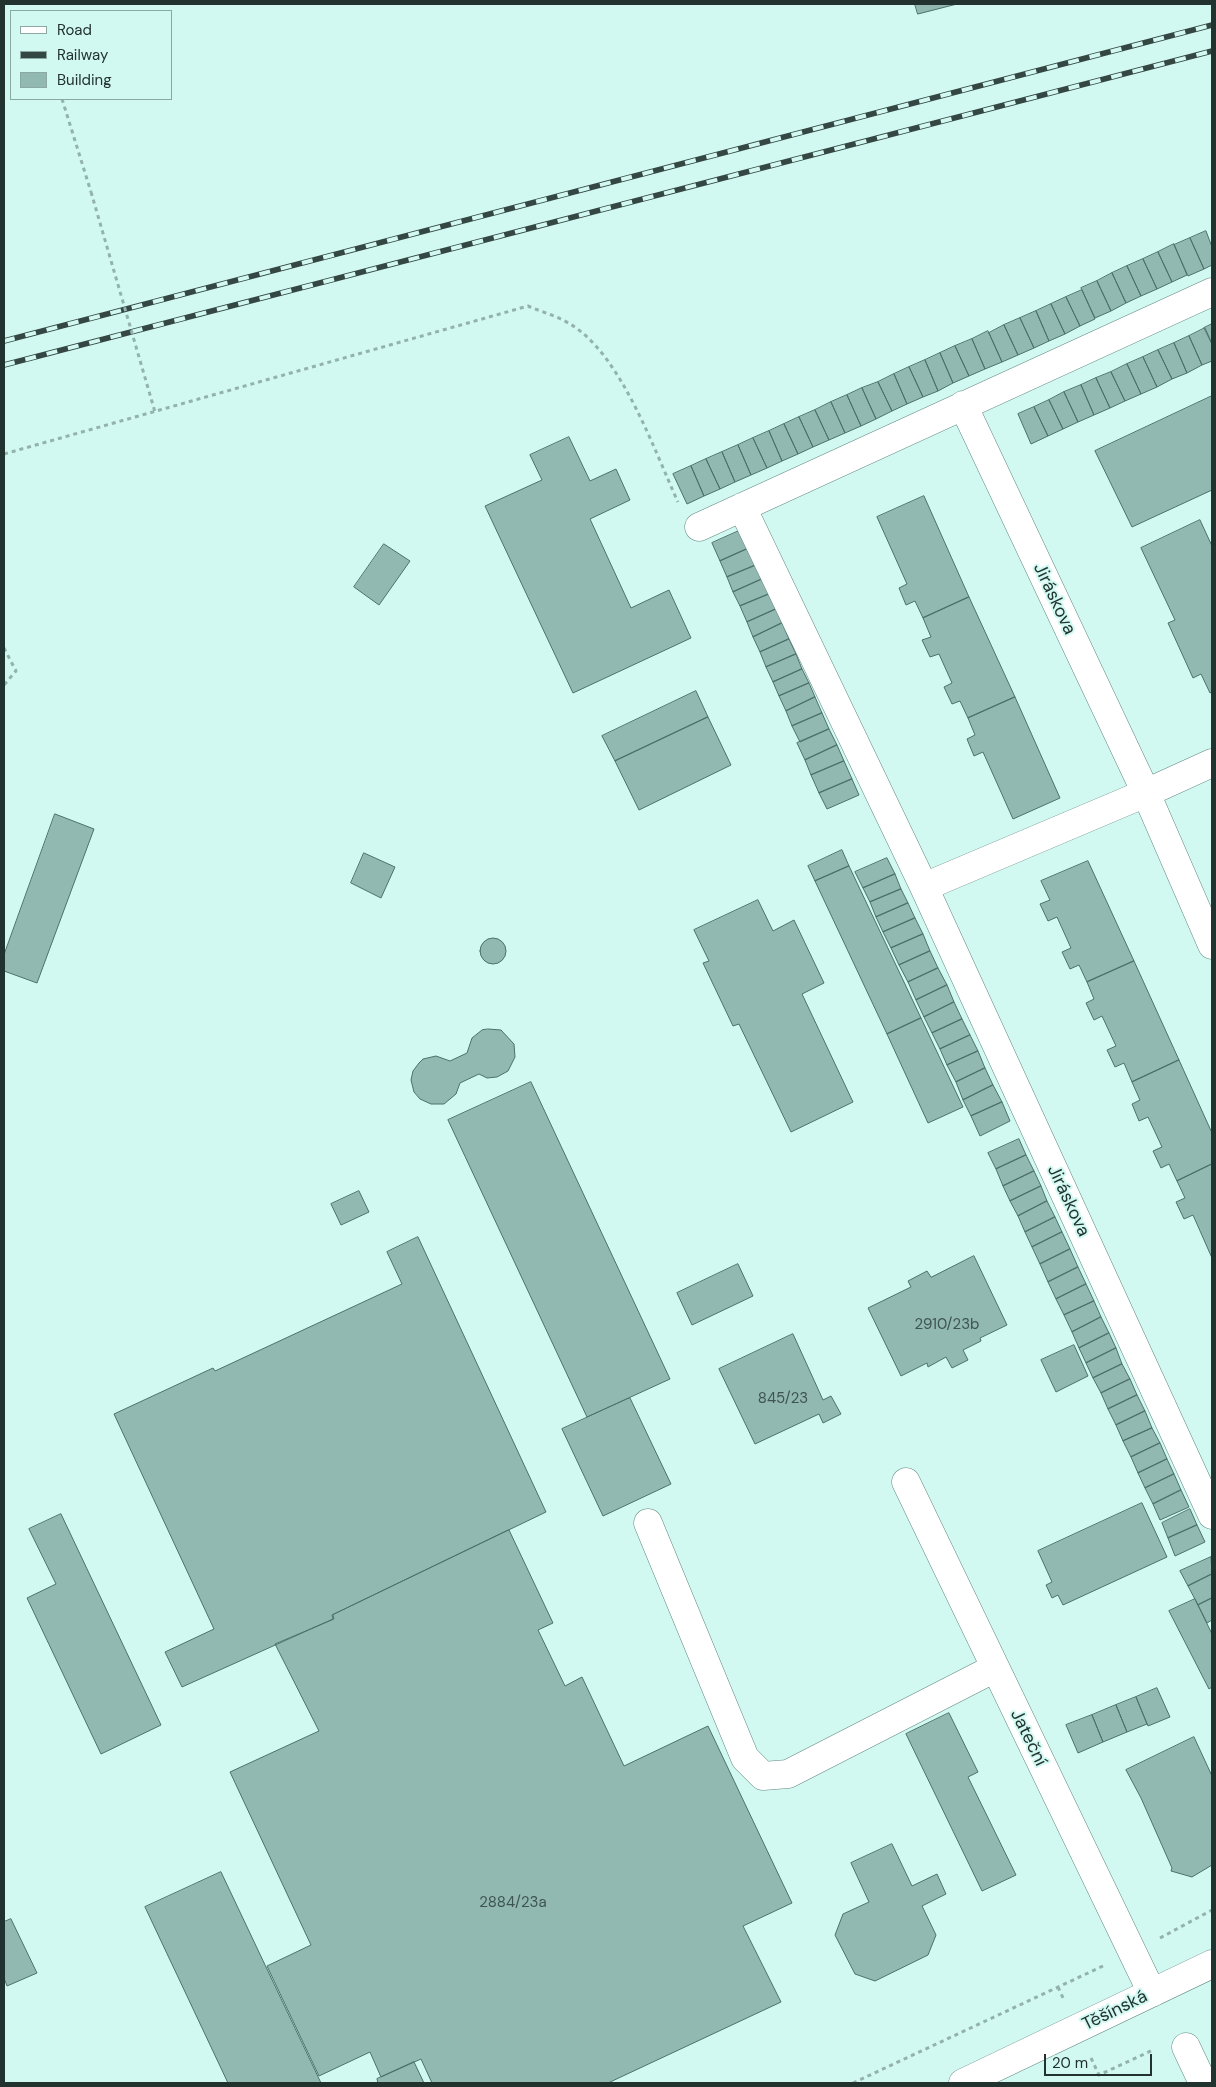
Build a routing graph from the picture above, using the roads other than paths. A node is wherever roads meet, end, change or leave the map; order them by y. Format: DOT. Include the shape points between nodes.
graph roads {
  1 [pos="1212,292"];
  2 [pos="963,405"];
  3 [pos="742,507"];
  4 [pos="699,527"];
  5 [pos="1212,763"];
  6 [pos="1146,794"];
  7 [pos="924,887"];
  8 [pos="1212,945"];
  9 [pos="906,1482"];
  10 [pos="1212,1515"];
  11 [pos="648,1524"];
  12 [pos="995,1668"];
  13 [pos="1212,1964"];
  14 [pos="1152,1994"];
  15 [pos="1186,2047"];
  16 [pos="964,2083"];
  17 [pos="1203,2083"];
  1 -- 2 [label="street"];
  2 -- 3 [label="street"];
  2 -- 6 [label="street, Jiráskova"];
  3 -- 4 [label="street"];
  3 -- 7 [label="street, Jiráskova"];
  5 -- 6 [label="street"];
  6 -- 7 [label="street"];
  6 -- 8 [label="street, Jiráskova"];
  7 -- 10 [label="street, Jiráskova"];
  9 -- 12 [label="street, Jateční"];
  11 -- 12 [label="street" via="745,1758 763,1776 788,1774"];
  12 -- 14 [label="street, Jateční"];
  13 -- 14 [label="street, Těšínská"];
  14 -- 16 [label="street, Těšínská"];
  15 -- 17 [label="street"];
}
